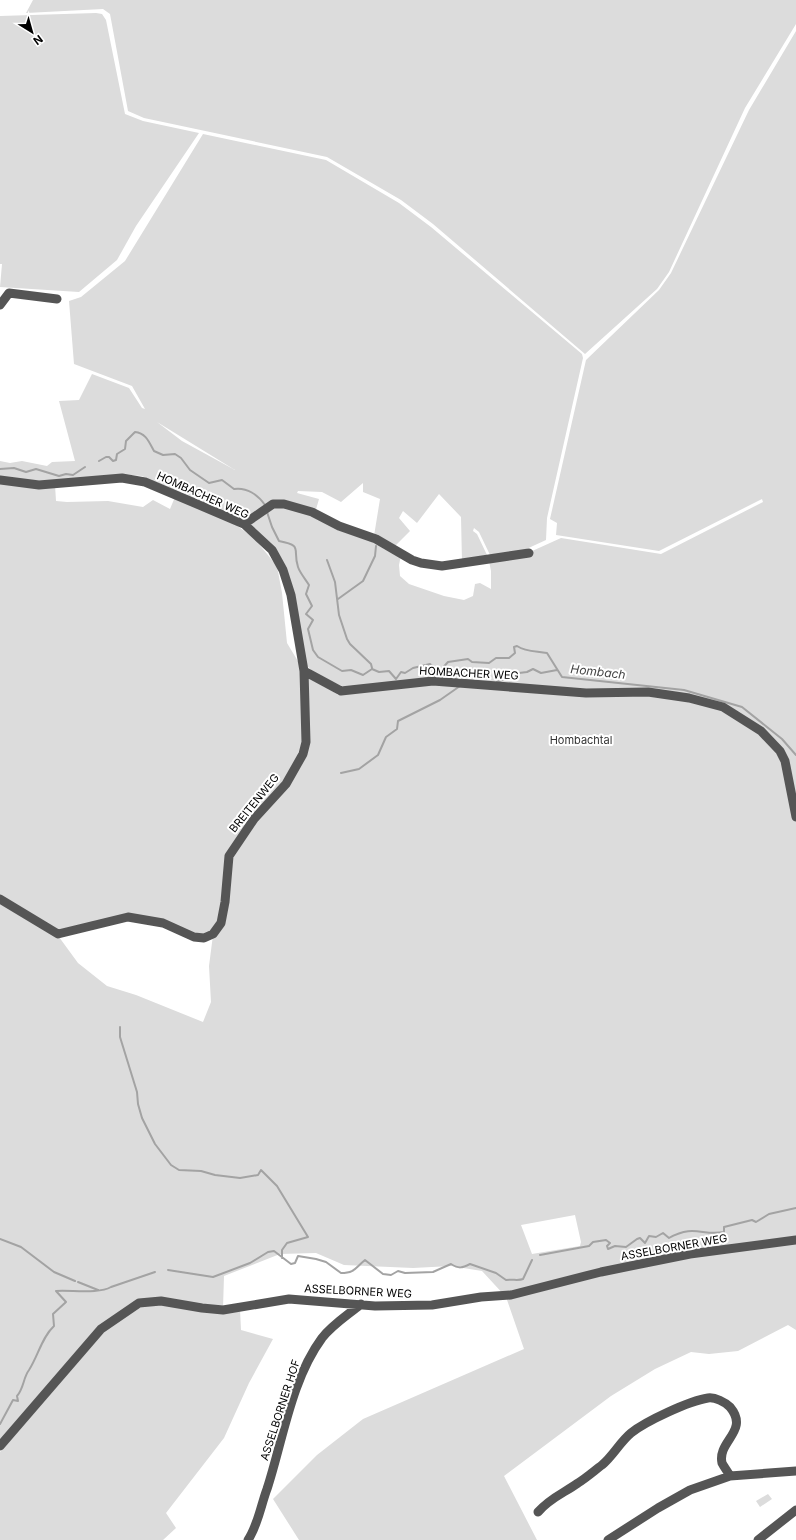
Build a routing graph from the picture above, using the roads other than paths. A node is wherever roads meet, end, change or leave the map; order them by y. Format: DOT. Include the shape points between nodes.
graph roads {
  1 [pos="57,299"];
  2 [pos="0,305"];
  3 [pos="0,480"];
  4 [pos="244,524"];
  5 [pos="529,553"];
  6 [pos="304,671"];
  7 [pos="796,817"];
  8 [pos="0,899"];
  9 [pos="796,1240"];
  10 [pos="362,1304"];
  11 [pos="0,1446"];
  12 [pos="796,1471"];
  13 [pos="730,1476"];
  14 [pos="796,1510"];
  15 [pos="538,1512"];
  16 [pos="248,1540"];
  17 [pos="608,1540"];
  18 [pos="758,1540"];
  1 -- 2 [label="street" via="9,293"];
  3 -- 4 [label="street, HOMBACHER WEG" via="39,485 134,479"];
  4 -- 5 [label="street" via="273,504 284,504 312,512 339,526 376,539 421,563 442,566"];
  4 -- 6 [label="street, HOMBACHER WEG" via="272,550 284,570 291,595"];
  6 -- 7 [label="street, HOMBACHER WEG" via="341,691 433,681 586,693 648,692 689,698 723,707 761,731 780,751 785,761"];
  6 -- 8 [label="street, BREITENWEG" via="307,728 303,754 286,784 254,819 229,856 221,923 213,934 204,938 194,937 163,923 128,917 58,934"];
  9 -- 10 [label="street, ASSELBORNER WEG" via="690,1254 601,1272 511,1295 432,1305"];
  10 -- 11 [label="street, ASSELBORNER WEG" via="289,1299 223,1310 161,1301 139,1303 101,1329"];
  10 -- 16 [label="street, ASSELBORNER HOF" via="338,1322 323,1338 303,1372 260,1511"];
  12 -- 13 [label="street"];
  13 -- 15 [label="street" via="722,1462 724,1447 734,1433 735,1415 729,1406 717,1399 708,1398 675,1408 631,1434 604,1464 547,1502"];
  13 -- 17 [label="street" via="683,1494"];
  14 -- 18 [label="street"];
}
